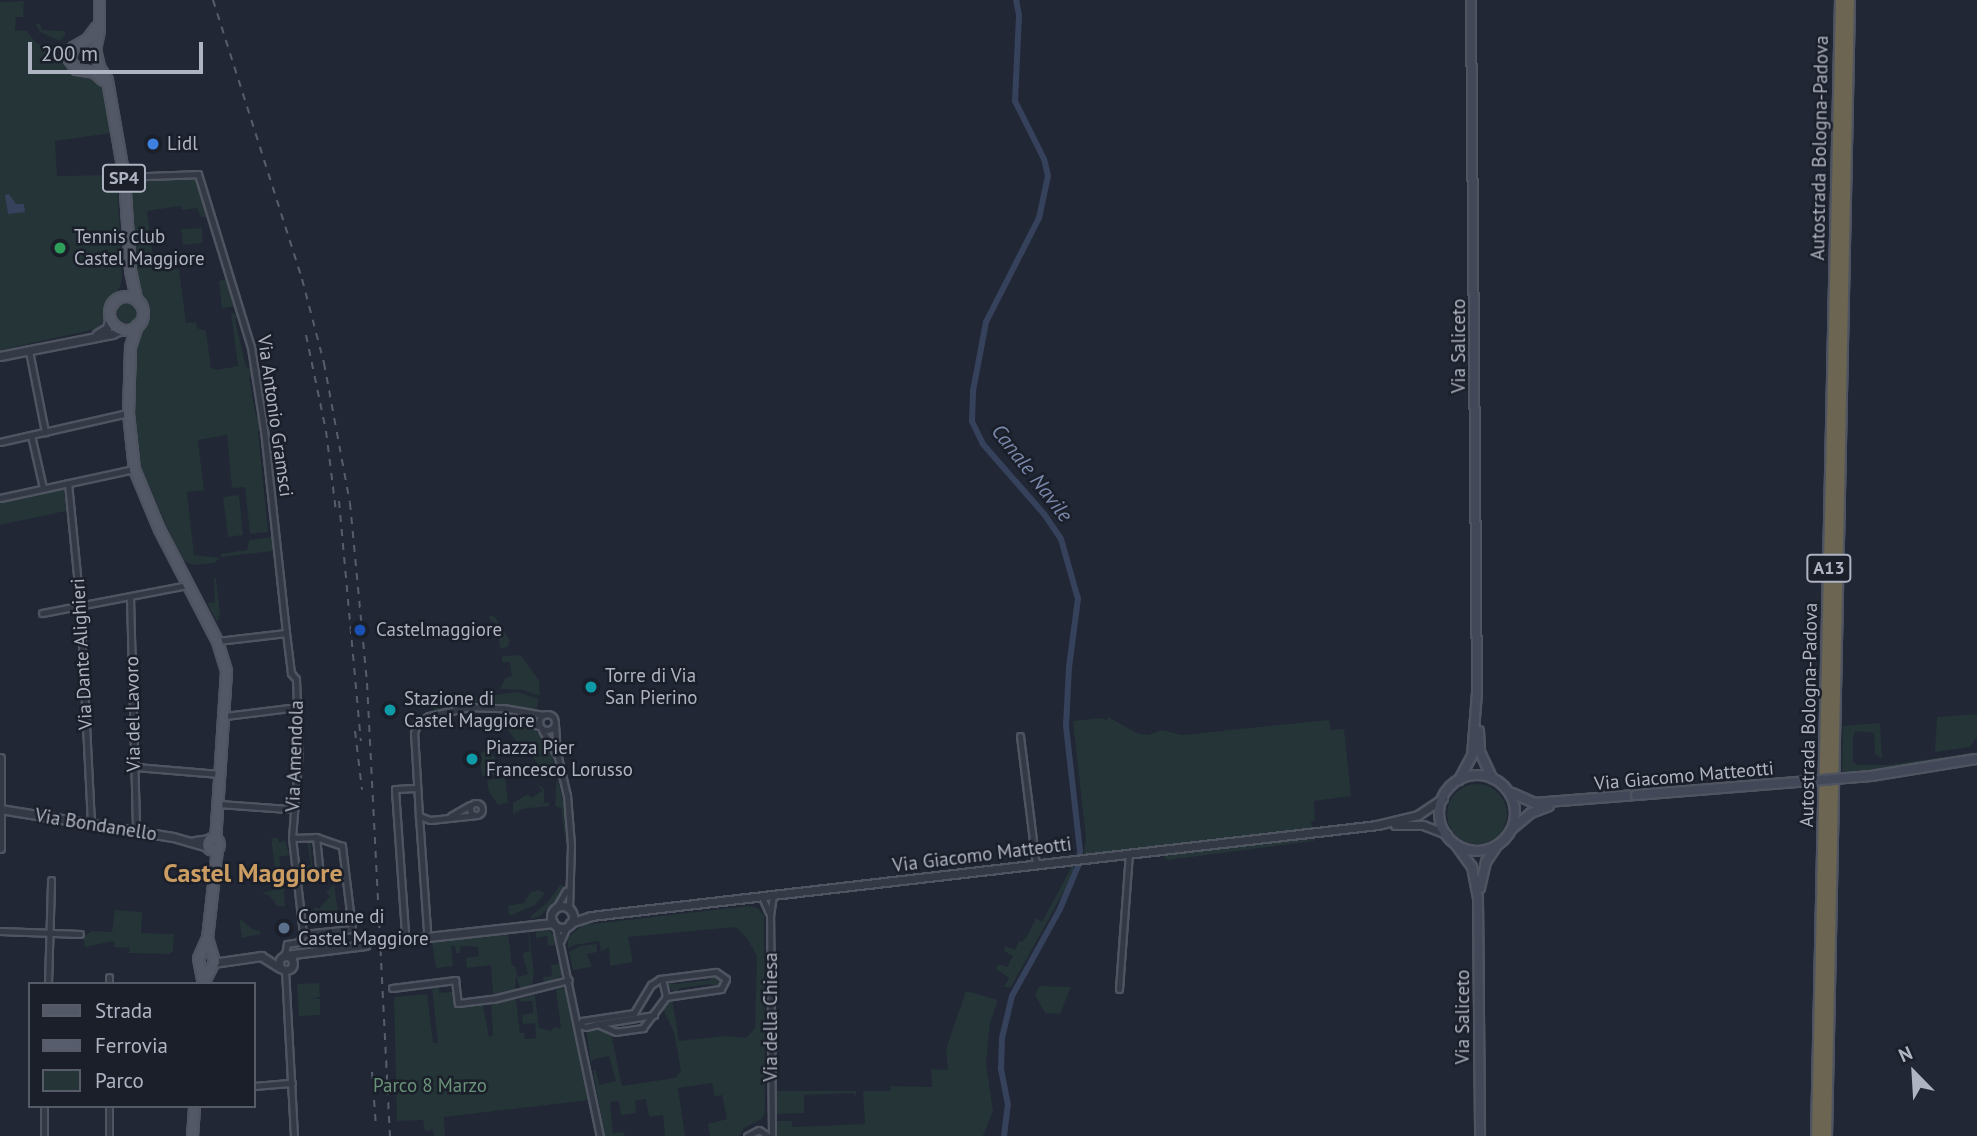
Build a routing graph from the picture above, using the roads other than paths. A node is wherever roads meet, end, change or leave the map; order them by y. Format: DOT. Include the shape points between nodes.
graph roads {
  1 [pos="99,0"];
  2 [pos="1471,0"];
  3 [pos="1841,0"];
  4 [pos="1849,0"];
  5 [pos="99,21"];
  6 [pos="82,43"];
  7 [pos="95,49"];
  8 [pos="97,62"];
  9 [pos="88,71"];
  10 [pos="107,87"];
  11 [pos="124,177"];
  12 [pos="130,270"];
  13 [pos="121,297"];
  14 [pos="136,299"];
  15 [pos="110,317"];
  16 [pos="137,325"];
  17 [pos="124,329"];
  18 [pos="80,339"];
  19 [pos="130,347"];
  20 [pos="29,351"];
  21 [pos="0,356"];
  22 [pos="128,414"];
  23 [pos="45,432"];
  24 [pos="31,435"];
  25 [pos="0,442"];
  26 [pos="134,469"];
  27 [pos="68,483"];
  28 [pos="43,488"];
  29 [pos="0,498"];
  30 [pos="188,585"];
  31 [pos="130,597"];
  32 [pos="80,606"];
  33 [pos="42,613"];
  34 [pos="286,633"];
  35 [pos="218,641"];
  36 [pos="1477,693"];
  37 [pos="290,708"];
  38 [pos="519,710"];
  39 [pos="543,715"];
  40 [pos="225,716"];
  41 [pos="555,725"];
  42 [pos="541,728"];
  43 [pos="1020,736"];
  44 [pos="558,757"];
  45 [pos="0,758"];
  46 [pos="1976,759"];
  47 [pos="135,767"];
  48 [pos="220,774"];
  49 [pos="1492,778"];
  50 [pos="1459,780"];
  51 [pos="415,788"];
  52 [pos="1507,789"];
  53 [pos="1443,798"];
  54 [pos="1561,803"];
  55 [pos="219,804"];
  56 [pos="1,809"];
  57 [pos="288,809"];
  58 [pos="419,816"];
  59 [pos="447,818"];
  60 [pos="91,824"];
  61 [pos="1377,825"];
  62 [pos="1511,831"];
  63 [pos="136,832"];
  64 [pos="1446,834"];
  65 [pos="316,837"];
  66 [pos="292,838"];
  67 [pos="1456,845"];
  68 [pos="212,847"];
  69 [pos="1496,847"];
  70 [pos="0,848"];
  71 [pos="1129,854"];
  72 [pos="1036,865"];
  73 [pos="320,874"];
  74 [pos="51,880"];
  75 [pos="567,887"];
  76 [pos="773,895"];
  77 [pos="762,897"];
  78 [pos="1478,898"];
  79 [pos="554,910"];
  80 [pos="570,910"];
  81 [pos="591,916"];
  82 [pos="770,916"];
  83 [pos="530,924"];
  84 [pos="555,925"];
  85 [pos="568,925"];
  86 [pos="0,931"];
  87 [pos="427,931"];
  88 [pos="49,933"];
  89 [pos="405,933"];
  90 [pos="80,934"];
  91 [pos="303,934"];
  92 [pos="561,940"];
  93 [pos="392,941"];
  94 [pos="365,945"];
  95 [pos="314,950"];
  96 [pos="284,956"];
  97 [pos="208,960"];
  98 [pos="293,962"];
  99 [pos="283,969"];
  100 [pos="662,979"];
  101 [pos="569,980"];
  102 [pos="48,982"];
  103 [pos="204,982"];
  104 [pos="392,988"];
  105 [pos="1119,989"];
  106 [pos="666,997"];
  107 [pos="639,1007"];
  108 [pos="651,1016"];
  109 [pos="598,1024"];
  110 [pos="579,1025"];
  111 [pos="292,1083"];
  112 [pos="256,1086"];
  113 [pos="44,1108"];
  114 [pos="109,1108"];
  115 [pos="194,1108"];
  116 [pos="771,1117"];
  117 [pos="759,1130"];
  118 [pos="44,1136"];
  119 [pos="108,1136"];
  120 [pos="192,1136"];
  121 [pos="294,1136"];
  122 [pos="600,1136"];
  123 [pos="747,1136"];
  124 [pos="770,1136"];
  125 [pos="1480,1136"];
  126 [pos="1817,1136"];
  127 [pos="1826,1136"];
  1 -- 5 [label="main road"];
  2 -- 36 [label="main road, Via Saliceto"];
  3 -- 126 [label="highway, Autostrada Bologna-Padova / A13"];
  4 -- 127 [label="highway, Autostrada Bologna-Padova / A13"];
  5 -- 6 [label="main road"];
  5 -- 7 [label="main road"];
  6 -- 7 [label="main road"];
  6 -- 9 [label="main road" via="71,50 70,62"];
  7 -- 8 [label="main road"];
  8 -- 9 [label="main road"];
  8 -- 10 [label="main road, SP4"];
  9 -- 10 [label="main road" via="97,74"];
  10 -- 11 [label="main road, SP4"];
  11 -- 12 [label="main road, SP4"];
  11 -- 34 [label="street, Via Antonio Gramsci" via="198,174 251,347"];
  12 -- 13 [label="main road, SP4"];
  12 -- 14 [label="main road, SP4"];
  13 -- 14 [label="main road"];
  13 -- 15 [label="main road, SP4" via="111,305"];
  14 -- 16 [label="main road, SP4" via="143,313"];
  15 -- 17 [label="main road"];
  15 -- 18 [label="street" via="103,332"];
  16 -- 17 [label="main road"];
  16 -- 19 [label="main road"];
  17 -- 18 [label="street"];
  17 -- 19 [label="main road"];
  18 -- 20 [label="street"];
  19 -- 22 [label="main road"];
  20 -- 21 [label="street"];
  20 -- 23 [label="street"];
  22 -- 23 [label="street"];
  22 -- 26 [label="main road"];
  23 -- 24 [label="street"];
  24 -- 25 [label="street"];
  24 -- 28 [label="street"];
  26 -- 27 [label="street"];
  26 -- 30 [label="main road"];
  27 -- 28 [label="street"];
  27 -- 32 [label="street, Via Dante Alighieri"];
  28 -- 29 [label="street"];
  30 -- 31 [label="street"];
  30 -- 35 [label="main road"];
  31 -- 32 [label="street"];
  31 -- 47 [label="street, Via del Lavoro"];
  32 -- 33 [label="street"];
  32 -- 60 [label="street, Via Dante Alighieri"];
  34 -- 35 [label="street"];
  34 -- 66 [label="street, Via Amendola" via="291,673 296,679 299,751"];
  35 -- 40 [label="main road" via="226,671"];
  36 -- 49 [label="main road, Via Saliceto" via="1480,752"];
  36 -- 50 [label="main road, Via Saliceto" via="1472,756"];
  37 -- 40 [label="street"];
  38 -- 39 [label="street"];
  38 -- 42 [label="street"];
  38 -- 51 [label="street" via="469,707 422,720 414,733"];
  39 -- 41 [label="street" via="551,715"];
  39 -- 42 [label="street" via="538,721"];
  40 -- 48 [label="main road"];
  41 -- 42 [label="street" via="550,730"];
  41 -- 44 [label="street"];
  42 -- 44 [label="street"];
  43 -- 72 [label="street"];
  44 -- 75 [label="street" via="570,817"];
  45 -- 56 [label="street"];
  46 -- 54 [label="main road, Via Giacomo Matteotti, bridge" via="1871,776"];
  47 -- 48 [label="street"];
  47 -- 63 [label="street, Via del Lavoro"];
  48 -- 55 [label="main road"];
  49 -- 50 [label="main road" via="1481,775"];
  49 -- 52 [label="main road"];
  50 -- 53 [label="main road, Via Saliceto"];
  51 -- 58 [label="street"];
  51 -- 89 [label="street" via="395,789"];
  52 -- 54 [label="main road, Via Giacomo Matteotti" via="1534,803"];
  52 -- 62 [label="main road" via="1515,809"];
  53 -- 61 [label="street, Via Giacomo Matteotti" via="1418,815"];
  53 -- 64 [label="main road" via="1440,820"];
  54 -- 62 [label="main road, Via Giacomo Matteotti" via="1531,813"];
  55 -- 57 [label="street"];
  55 -- 68 [label="main road"];
  56 -- 60 [label="street, Via Bondanello"];
  56 -- 70 [label="street"];
  58 -- 59 [label="street" via="424,820"];
  58 -- 87 [label="street"];
  59 -- 59 [label="street" via="477,815 482,808 473,804"];
  60 -- 63 [label="street, Via Bondanello"];
  61 -- 64 [label="street, Via Giacomo Matteotti" via="1423,825"];
  61 -- 71 [label="street, Via Giacomo Matteotti"];
  62 -- 69 [label="main road, Via Saliceto"];
  63 -- 68 [label="street, Via Bondanello"];
  64 -- 67 [label="main road, Via Saliceto"];
  65 -- 66 [label="street"];
  65 -- 73 [label="street"];
  65 -- 91 [label="street" via="342,846 352,929"];
  66 -- 91 [label="street, Via Amendola"];
  67 -- 69 [label="main road" via="1476,851"];
  67 -- 78 [label="main road, Via Saliceto" via="1472,867"];
  68 -- 97 [label="main road"];
  69 -- 78 [label="main road, Via Saliceto" via="1486,862"];
  71 -- 72 [label="street, Via Giacomo Matteotti"];
  71 -- 105 [label="street"];
  72 -- 76 [label="street, Via Giacomo Matteotti"];
  74 -- 88 [label="street"];
  75 -- 79 [label="street"];
  75 -- 80 [label="street"];
  76 -- 77 [label="street, Via Giacomo Matteotti"];
  76 -- 82 [label="street, Via della Chiesa"];
  77 -- 81 [label="street, Via Giacomo Matteotti"];
  77 -- 82 [label="street, Via della Chiesa"];
  78 -- 125 [label="main road, Via Saliceto"];
  79 -- 80 [label="street, Via Giacomo Matteotti"];
  79 -- 83 [label="street"];
  79 -- 84 [label="street"];
  80 -- 81 [label="street, Via Giacomo Matteotti"];
  80 -- 85 [label="street"];
  81 -- 85 [label="street, Via Giacomo Matteotti"];
  82 -- 116 [label="street, Via della Chiesa"];
  83 -- 84 [label="street"];
  83 -- 93 [label="street"];
  84 -- 85 [label="street, Via Giacomo Matteotti"];
  84 -- 92 [label="street"];
  85 -- 92 [label="street"];
  86 -- 88 [label="street"];
  88 -- 90 [label="street"];
  88 -- 102 [label="street"];
  91 -- 96 [label="street" via="297,942 287,944"];
  92 -- 101 [label="street"];
  94 -- 95 [label="street"];
  95 -- 96 [label="street"];
  95 -- 98 [label="street" via="299,954"];
  96 -- 97 [label="street" via="255,953"];
  96 -- 98 [label="street"];
  96 -- 99 [label="street" via="278,962"];
  97 -- 99 [label="street" via="261,956"];
  97 -- 103 [label="main road"];
  98 -- 99 [label="street" via="290,969"];
  99 -- 111 [label="street"];
  100 -- 106 [label="street"];
  100 -- 106 [label="street" via="716,972 726,979 721,989"];
  100 -- 107 [label="street" via="651,985"];
  101 -- 104 [label="street" via="458,1003 455,980"];
  101 -- 110 [label="street"];
  106 -- 108 [label="street"];
  107 -- 108 [label="street" via="641,1014"];
  107 -- 110 [label="street" via="632,1014"];
  108 -- 109 [label="street"];
  108 -- 109 [label="street" via="648,1026 637,1030 613,1032"];
  109 -- 110 [label="street"];
  110 -- 122 [label="street"];
  111 -- 112 [label="street"];
  111 -- 121 [label="street"];
  113 -- 118 [label="street"];
  114 -- 119 [label="street"];
  115 -- 120 [label="main road"];
  116 -- 117 [label="street"];
  116 -- 124 [label="street, Via della Chiesa"];
  117 -- 123 [label="street"];
  117 -- 124 [label="street"];
}
